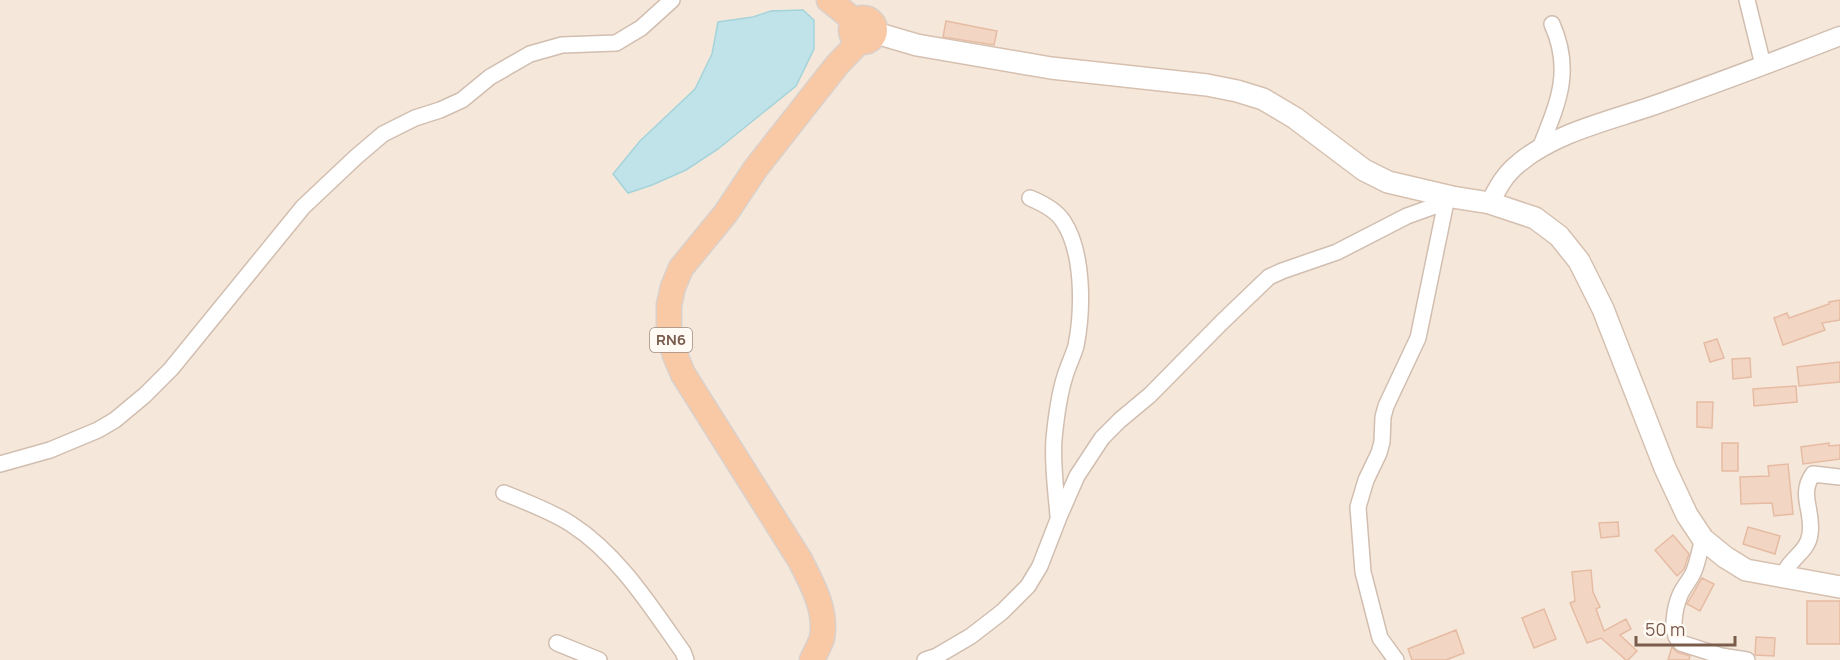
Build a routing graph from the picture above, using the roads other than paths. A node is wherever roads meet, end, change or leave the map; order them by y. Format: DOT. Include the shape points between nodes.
graph roads {
  1 [pos="672,0"];
  2 [pos="830,0"];
  3 [pos="1747,0"];
  4 [pos="1552,24"];
  5 [pos="863,32"];
  6 [pos="1840,36"];
  7 [pos="1763,65"];
  8 [pos="1540,148"];
  9 [pos="1030,198"];
  10 [pos="1449,200"];
  11 [pos="1490,203"];
  12 [pos="0,464"];
  13 [pos="1840,477"];
  14 [pos="504,493"];
  15 [pos="1059,517"];
  16 [pos="1703,539"];
  17 [pos="1783,578"];
  18 [pos="1840,587"];
  19 [pos="557,643"];
  20 [pos="599,660"];
  21 [pos="686,660"];
  22 [pos="812,660"];
  23 [pos="925,660"];
  24 [pos="1396,660"];
  25 [pos="1747,660"];
  1 -- 12 [label="street" via="641,28 616,43 562,45 530,54 490,77 462,100 383,134 303,207 171,369 123,414 82,438"];
  2 -- 5 [label="highway"];
  3 -- 7 [label="street"];
  4 -- 8 [label="street" via="1563,59 1563,78"];
  5 -- 10 [label="main road" via="1051,68 1237,91 1263,99 1295,118 1364,170 1388,182"];
  5 -- 22 [label="highway, RN6" via="681,268 669,305 669,332 683,374 816,591 822,614 822,639"];
  6 -- 7 [label="street"];
  7 -- 8 [label="street" via="1590,126"];
  8 -- 11 [label="street" via="1503,178"];
  9 -- 15 [label="street" via="1046,205 1063,220 1075,247 1079,278 1081,312 1054,439"];
  10 -- 11 [label="main road"];
  10 -- 15 [label="street" via="1407,216 1337,252 1269,278 1107,433 1077,476"];
  10 -- 24 [label="street" via="1418,338 1386,406 1379,453 1358,507 1363,572 1380,638"];
  11 -- 16 [label="main road" via="1535,218 1559,236 1579,261 1603,309 1665,468"];
  13 -- 17 [label="street" via="1813,474 1806,484 1810,536 1807,546 1785,569"];
  14 -- 21 [label="street" via="570,524 607,554 640,592"];
  15 -- 23 [label="street" via="1028,586 971,636"];
  16 -- 17 [label="main road" via="1746,570"];
  16 -- 25 [label="street" via="1695,568 1677,604 1674,633 1681,643"];
  17 -- 18 [label="main road"];
  19 -- 20 [label="street"];
}
